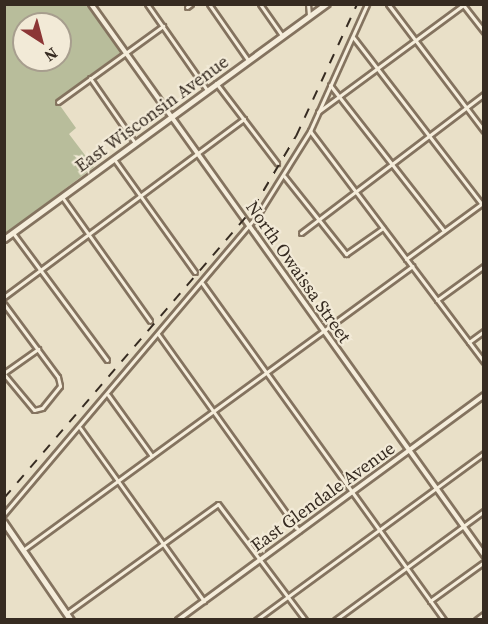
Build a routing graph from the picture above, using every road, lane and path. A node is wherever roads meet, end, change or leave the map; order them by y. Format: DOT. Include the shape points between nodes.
graph roads {
  1 [pos="91,4"];
  2 [pos="147,4"];
  3 [pos="209,4"];
  4 [pos="260,4"];
  5 [pos="308,4"];
  6 [pos="319,4"];
  7 [pos="326,4"];
  8 [pos="367,4"];
  9 [pos="388,4"];
  10 [pos="463,5"];
  11 [pos="315,10"];
  12 [pos="309,15"];
  13 [pos="163,26"];
  14 [pos="483,32"];
  15 [pos="282,35"];
  16 [pos="353,37"];
  17 [pos="416,41"];
  18 [pos="126,53"];
  19 [pos="248,60"];
  20 [pos="379,69"];
  21 [pos="90,78"];
  22 [pos="216,83"];
  23 [pos="330,85"];
  24 [pos="207,90"];
  25 [pos="483,94"];
  26 [pos="342,97"];
  27 [pos="58,102"];
  28 [pos="466,108"];
  29 [pos="318,112"];
  30 [pos="171,117"];
  31 [pos="243,119"];
  32 [pos="310,131"];
  33 [pos="483,131"];
  34 [pos="429,136"];
  35 [pos="135,143"];
  36 [pos="198,154"];
  37 [pos="114,159"];
  38 [pos="277,163"];
  39 [pos="393,163"];
  40 [pos="284,176"];
  41 [pos="356,192"];
  42 [pos="141,196"];
  43 [pos="62,197"];
  44 [pos="482,202"];
  45 [pos="319,219"];
  46 [pos="249,227"];
  47 [pos="383,228"];
  48 [pos="444,231"];
  49 [pos="13,233"];
  50 [pos="301,233"];
  51 [pos="88,234"];
  52 [pos="4,239"];
  53 [pos="406,259"];
  54 [pos="412,266"];
  55 [pos="483,266"];
  56 [pos="40,270"];
  57 [pos="195,272"];
  58 [pos="202,283"];
  59 [pos="4,297"];
  60 [pos="437,300"];
  61 [pos="4,304"];
  62 [pos="150,321"];
  63 [pos="323,331"];
  64 [pos="483,331"];
  65 [pos="158,334"];
  66 [pos="469,342"];
  67 [pos="38,349"];
  68 [pos="107,360"];
  69 [pos="483,362"];
  70 [pos="4,373"];
  71 [pos="266,373"];
  72 [pos="108,395"];
  73 [pos="483,395"];
  74 [pos="214,411"];
  75 [pos="80,428"];
  76 [pos="408,451"];
  77 [pos="483,453"];
  78 [pos="152,456"];
  79 [pos="118,480"];
  80 [pos="435,489"];
  81 [pos="351,493"];
  82 [pos="483,511"];
  83 [pos="4,514"];
  84 [pos="4,522"];
  85 [pos="463,526"];
  86 [pos="4,529"];
  87 [pos="379,530"];
  88 [pos="299,531"];
  89 [pos="14,538"];
  90 [pos="163,543"];
  91 [pos="22,550"];
  92 [pos="483,555"];
  93 [pos="261,559"];
  94 [pos="483,562"];
  95 [pos="406,567"];
  96 [pos="288,596"];
  97 [pos="204,601"];
  98 [pos="430,601"];
  99 [pos="67,613"];
  100 [pos="483,614"];
  101 [pos="71,620"];
  102 [pos="178,620"];
  103 [pos="256,620"];
  104 [pos="305,620"];
  105 [pos="335,620"];
  106 [pos="444,620"];
  107 [pos="476,620"];
  1 -- 18 [label="street, North Owaissa Street"];
  2 -- 13 [label="street"];
  3 -- 19 [label="street"];
  4 -- 15 [label="street"];
  5 -- 12 [label="street"];
  6 -- 11 [label="main road, East Wisconsin Avenue"];
  7 -- 11 [label="main road, East Wisconsin Avenue"];
  8 -- 16 [label="street"];
  9 -- 17 [label="street"];
  10 -- 14 [label="street"];
  10 -- 17 [label="street"];
  11 -- 12 [label="main road, East Wisconsin Avenue"];
  12 -- 15 [label="main road, East Wisconsin Avenue"];
  13 -- 18 [label="street"];
  13 -- 24 [label="street"];
  15 -- 19 [label="main road, East Wisconsin Avenue"];
  16 -- 20 [label="street"];
  16 -- 23 [label="street"];
  17 -- 20 [label="street"];
  17 -- 28 [label="street"];
  18 -- 21 [label="street"];
  18 -- 30 [label="street, North Owaissa Street"];
  19 -- 22 [label="main road, East Wisconsin Avenue"];
  20 -- 26 [label="street"];
  20 -- 34 [label="street"];
  21 -- 27 [label="street"];
  21 -- 35 [label="street"];
  22 -- 24 [label="main road, East Wisconsin Avenue"];
  22 -- 31 [label="street"];
  23 -- 26 [label="street"];
  23 -- 29 [label="street"];
  24 -- 30 [label="main road, East Wisconsin Avenue"];
  25 -- 28 [label="street"];
  26 -- 29 [label="street"];
  26 -- 39 [label="street"];
  28 -- 33 [label="street"];
  28 -- 34 [label="street"];
  29 -- 32 [label="street"];
  30 -- 35 [label="main road, East Wisconsin Avenue"];
  30 -- 36 [label="street, North Owaissa Street"];
  31 -- 36 [label="street"];
  31 -- 38 [label="street"];
  32 -- 40 [label="street"];
  32 -- 41 [label="street"];
  34 -- 39 [label="street"];
  34 -- 44 [label="street"];
  35 -- 37 [label="main road, East Wisconsin Avenue"];
  36 -- 42 [label="street"];
  36 -- 46 [label="street, North Owaissa Street"];
  37 -- 42 [label="street"];
  37 -- 43 [label="main road, East Wisconsin Avenue"];
  39 -- 41 [label="street"];
  39 -- 48 [label="street"];
  40 -- 45 [label="street"];
  40 -- 46 [label="street"];
  41 -- 45 [label="street"];
  41 -- 47 [label="street"];
  42 -- 51 [label="street"];
  42 -- 57 [label="street"];
  43 -- 49 [label="main road, East Wisconsin Avenue"];
  43 -- 51 [label="street"];
  44 -- 48 [label="street"];
  45 -- 47 [label="street" via="347,255"];
  45 -- 50 [label="street"];
  46 -- 58 [label="street"];
  46 -- 63 [label="street, North Owaissa Street"];
  47 -- 53 [label="street"];
  48 -- 53 [label="street"];
  49 -- 52 [label="main road, East Wisconsin Avenue"];
  49 -- 56 [label="street"];
  51 -- 56 [label="street"];
  51 -- 62 [label="street"];
  53 -- 54 [label="street"];
  54 -- 60 [label="street"];
  54 -- 63 [label="street"];
  55 -- 60 [label="street"];
  56 -- 59 [label="street"];
  56 -- 68 [label="street"];
  58 -- 65 [label="street"];
  58 -- 71 [label="street"];
  60 -- 66 [label="street"];
  61 -- 67 [label="street"];
  63 -- 71 [label="street"];
  63 -- 76 [label="street, North Owaissa Street"];
  64 -- 66 [label="street"];
  65 -- 72 [label="street"];
  65 -- 74 [label="street"];
  66 -- 69 [label="street"];
  67 -- 70 [label="street"];
  67 -- 70 [label="street" via="61,383 40,410 27,404"];
  71 -- 74 [label="street"];
  71 -- 81 [label="street"];
  72 -- 75 [label="street"];
  72 -- 78 [label="street"];
  73 -- 76 [label="street, East Glendale Avenue"];
  74 -- 78 [label="street"];
  74 -- 88 [label="street"];
  75 -- 79 [label="street"];
  75 -- 83 [label="street"];
  76 -- 80 [label="street, North Owaissa Street"];
  76 -- 81 [label="street, East Glendale Avenue"];
  77 -- 80 [label="street"];
  78 -- 79 [label="street"];
  79 -- 90 [label="street"];
  79 -- 91 [label="street"];
  80 -- 85 [label="street, North Owaissa Street"];
  80 -- 87 [label="street"];
  81 -- 87 [label="street"];
  81 -- 88 [label="street, East Glendale Avenue"];
  82 -- 85 [label="street"];
  84 -- 89 [label="main road"];
  85 -- 92 [label="street, North Owaissa Street"];
  85 -- 95 [label="street"];
  86 -- 89 [label="main road"];
  87 -- 95 [label="street"];
  87 -- 96 [label="street"];
  88 -- 93 [label="street, East Glendale Avenue"];
  89 -- 91 [label="main road"];
  90 -- 93 [label="street" via="218,504"];
  90 -- 97 [label="street"];
  90 -- 99 [label="street"];
  91 -- 99 [label="main road"];
  93 -- 96 [label="street"];
  93 -- 97 [label="street, East Glendale Avenue"];
  94 -- 98 [label="street"];
  95 -- 98 [label="street"];
  95 -- 105 [label="street"];
  96 -- 103 [label="street"];
  96 -- 104 [label="street"];
  97 -- 102 [label="street, East Glendale Avenue"];
  98 -- 106 [label="street"];
  99 -- 101 [label="main road"];
  100 -- 107 [label="street"];
}
